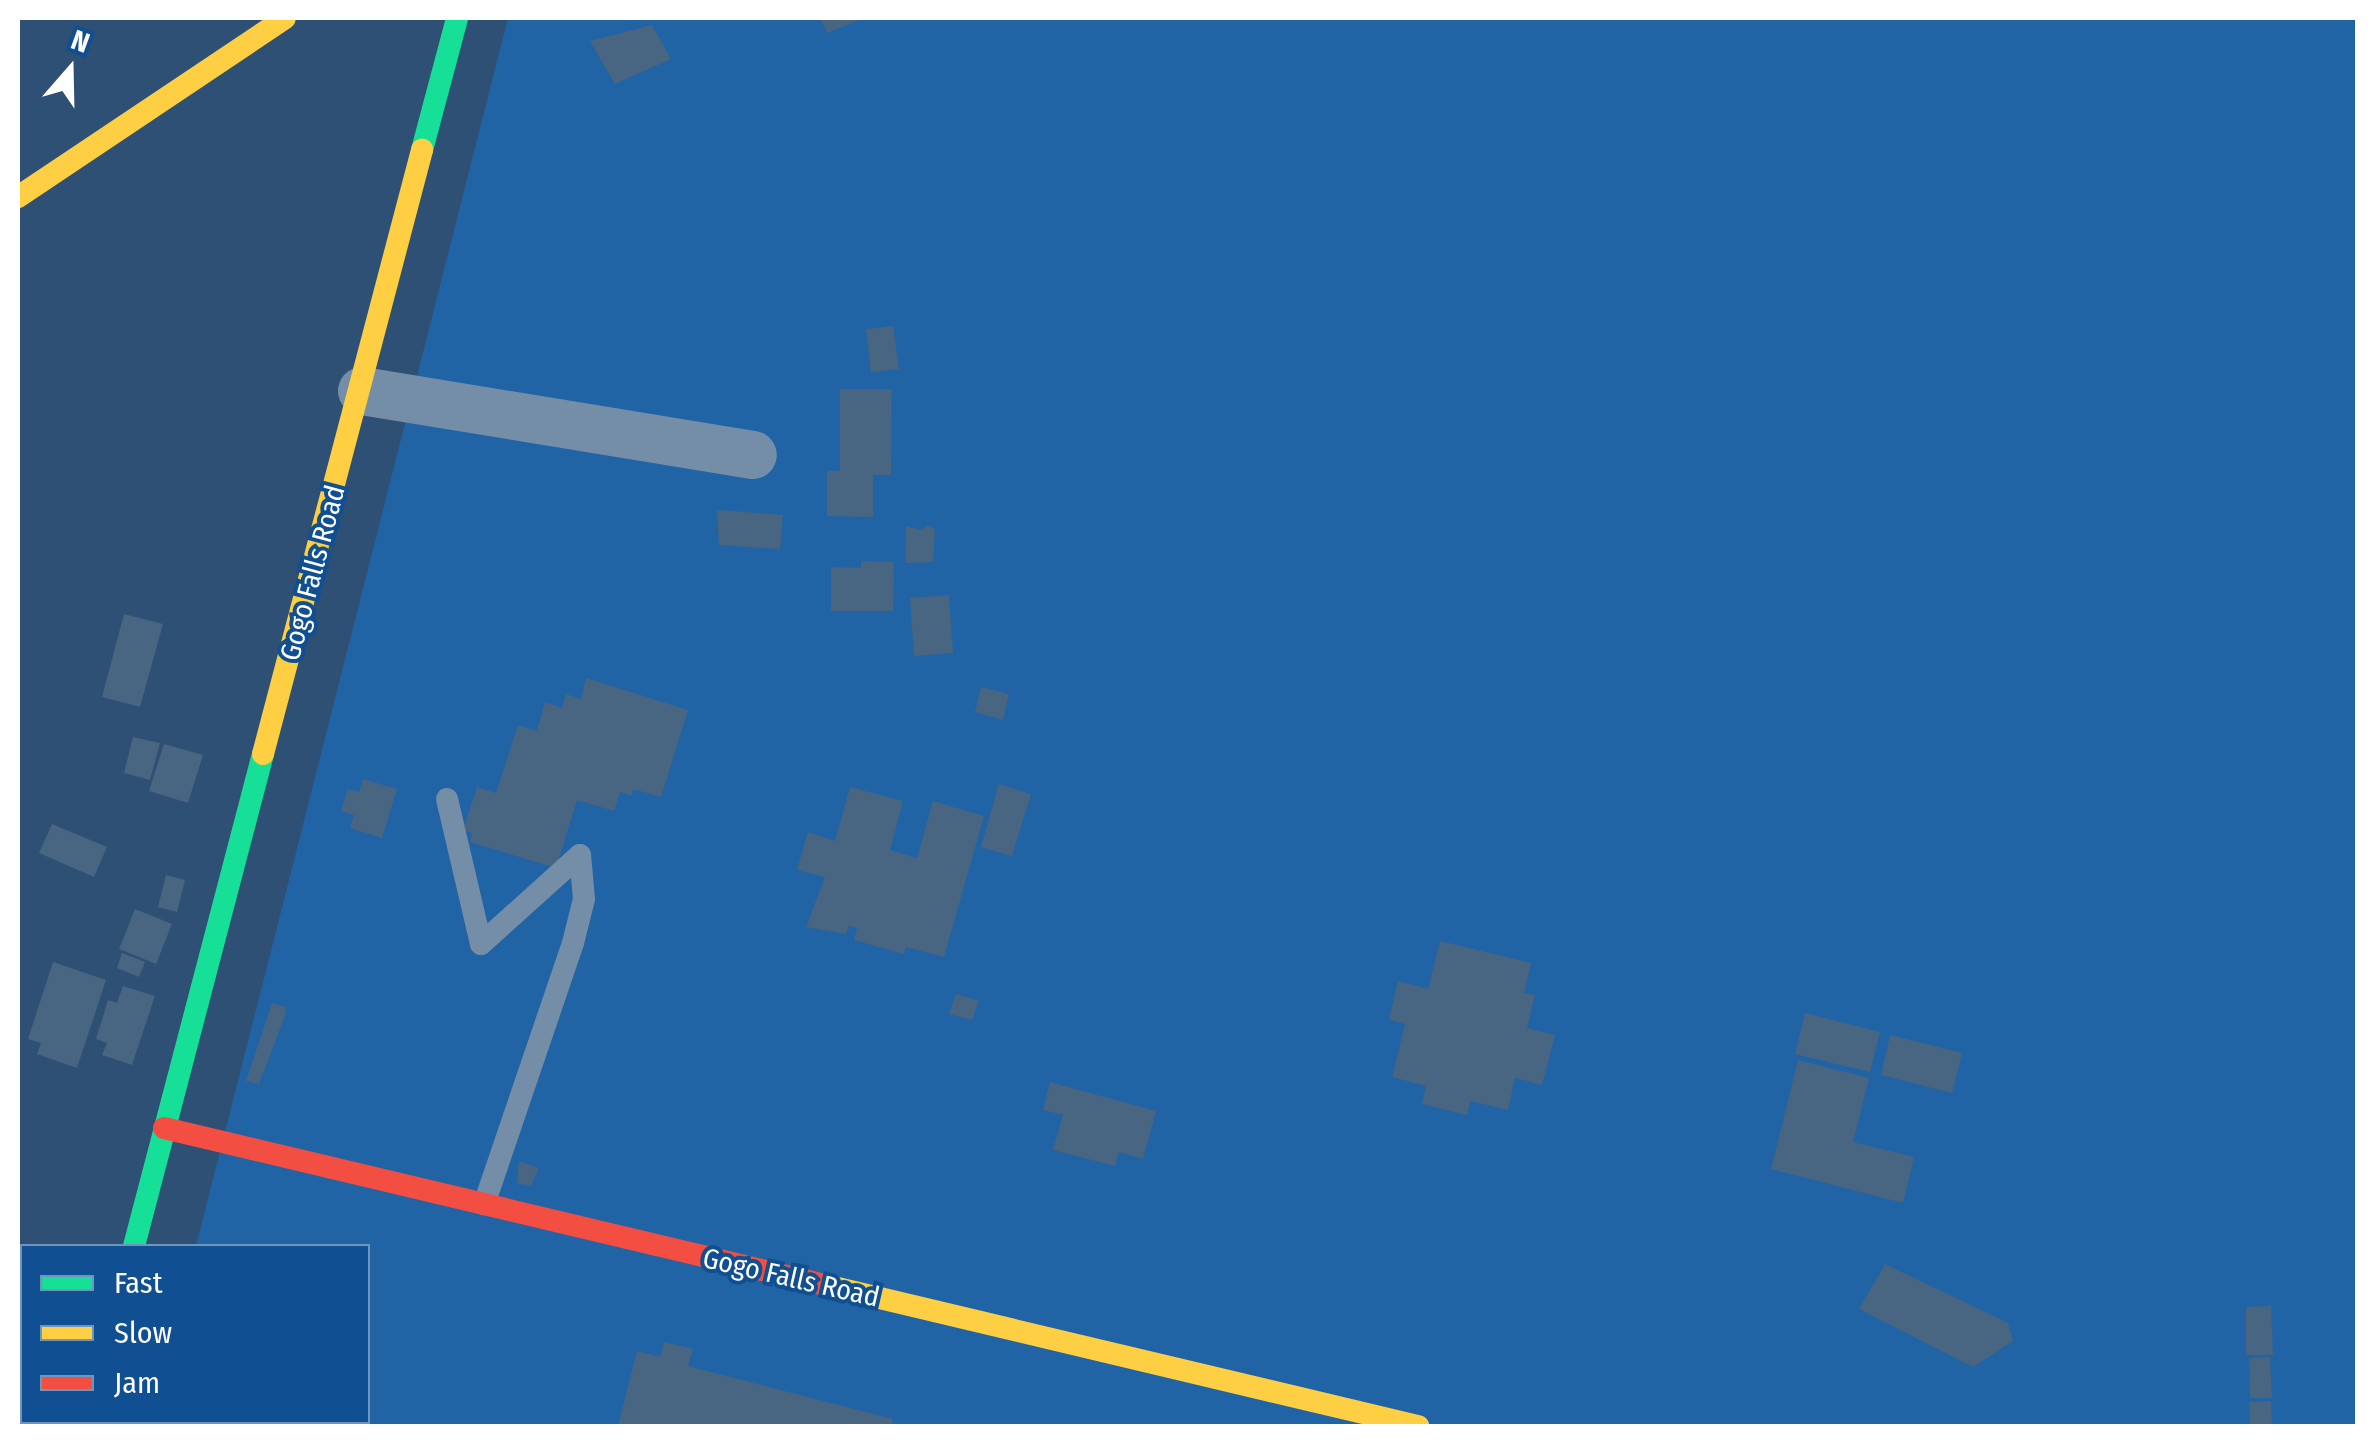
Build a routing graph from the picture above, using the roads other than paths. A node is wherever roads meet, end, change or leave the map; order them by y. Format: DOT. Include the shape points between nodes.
graph roads {
  1 [pos="285,18"];
  2 [pos="457,18"];
  3 [pos="18,197"];
  4 [pos="362,391"];
  5 [pos="753,455"];
  6 [pos="447,799"];
  7 [pos="164,1128"];
  8 [pos="484,1204"];
  9 [pos="135,1244"];
  10 [pos="1418,1426"];
  1 -- 3 [label="street"];
  2 -- 4 [label="street, Gogo Falls Road"];
  4 -- 5 [label="street"];
  4 -- 7 [label="street, Gogo Falls Road"];
  6 -- 8 [label="lane" via="481,944 580,856 584,898"];
  7 -- 8 [label="street, Gogo Falls Road"];
  7 -- 9 [label="street, Gogo Falls Road"];
  8 -- 10 [label="street, Gogo Falls Road"];
}
